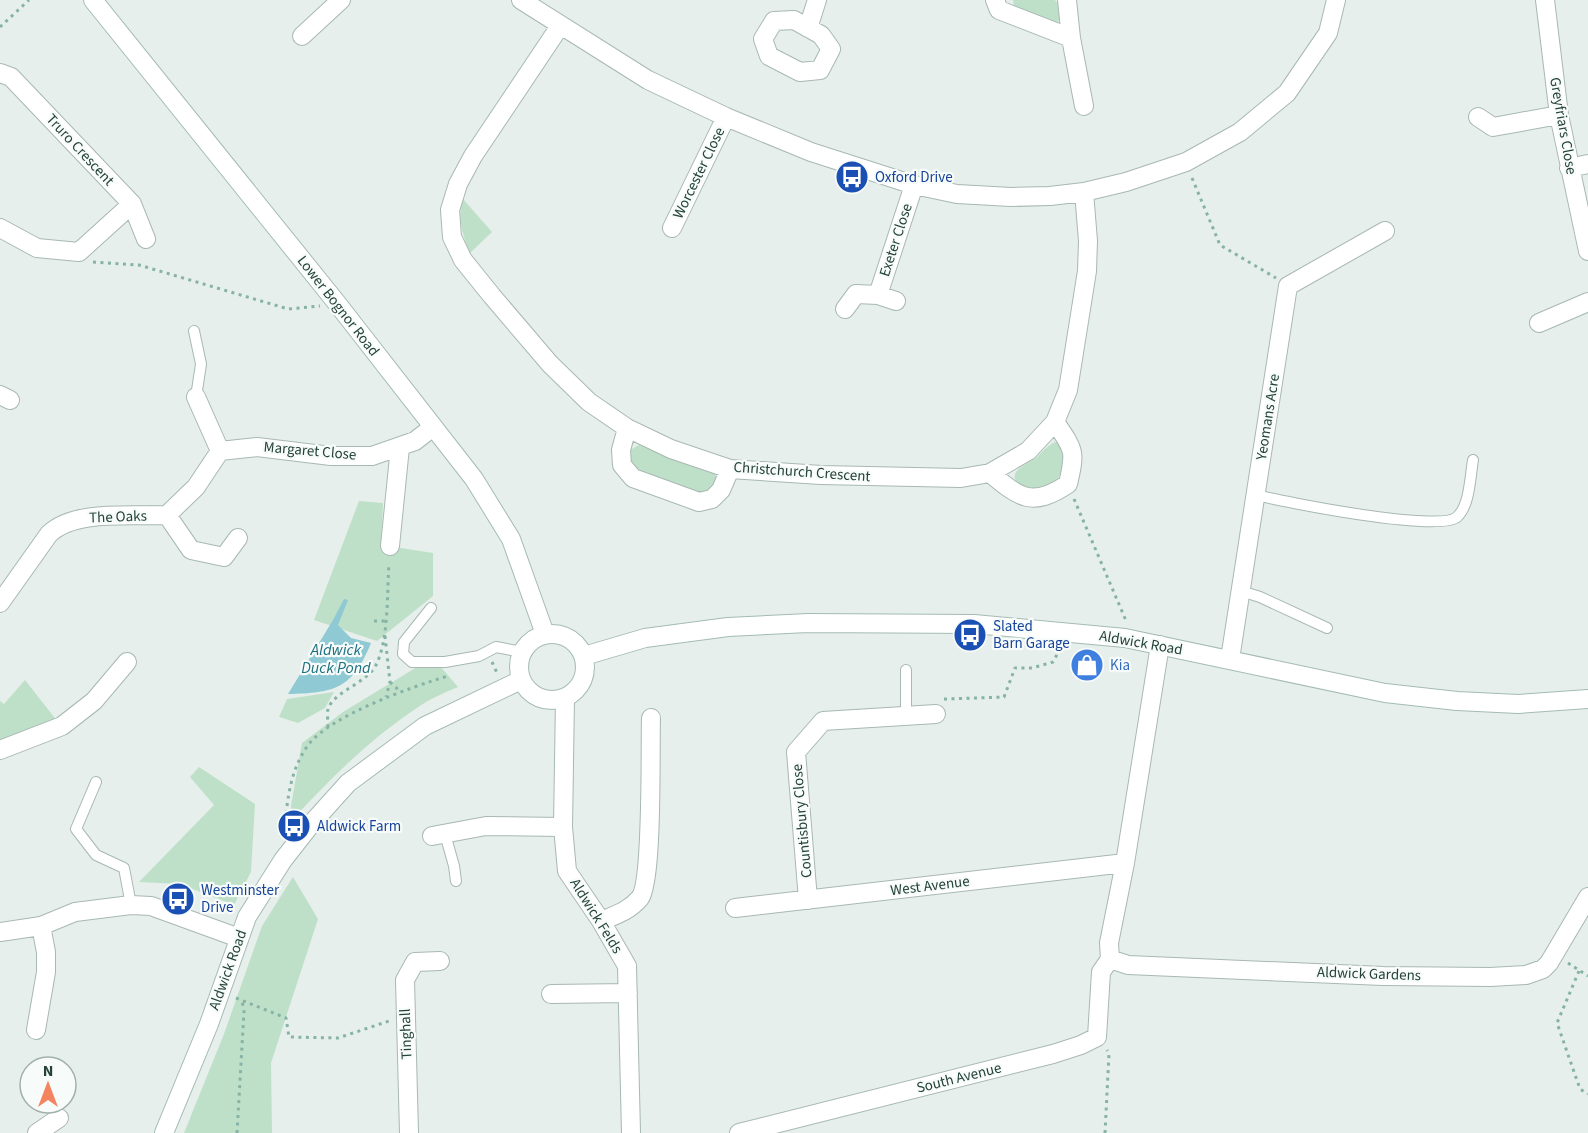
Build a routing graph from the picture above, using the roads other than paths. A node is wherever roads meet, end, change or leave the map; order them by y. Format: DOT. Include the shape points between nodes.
graph roads {
  1 [pos="93,0"];
  2 [pos="341,0"];
  3 [pos="521,0"];
  4 [pos="817,0"];
  5 [pos="995,0"];
  6 [pos="1067,0"];
  7 [pos="1336,0"];
  8 [pos="1545,0"];
  9 [pos="560,26"];
  10 [pos="808,28"];
  11 [pos="302,36"];
  12 [pos="1071,38"];
  13 [pos="0,73"];
  14 [pos="1084,106"];
  15 [pos="1559,115"];
  16 [pos="726,117"];
  17 [pos="1478,117"];
  18 [pos="1588,164"];
  19 [pos="1569,168"];
  20 [pos="914,185"];
  21 [pos="1084,192"];
  22 [pos="132,204"];
  23 [pos="0,228"];
  24 [pos="672,228"];
  25 [pos="1385,231"];
  26 [pos="146,239"];
  27 [pos="1588,251"];
  28 [pos="878,295"];
  29 [pos="896,301"];
  30 [pos="1588,302"];
  31 [pos="845,309"];
  32 [pos="1539,323"];
  33 [pos="194,331"];
  34 [pos="196,397"];
  35 [pos="1055,422"];
  36 [pos="433,427"];
  37 [pos="627,428"];
  38 [pos="400,447"];
  39 [pos="220,451"];
  40 [pos="1473,460"];
  41 [pos="730,469"];
  42 [pos="990,473"];
  43 [pos="1256,495"];
  44 [pos="167,515"];
  45 [pos="238,538"];
  46 [pos="390,546"];
  47 [pos="1240,591"];
  48 [pos="0,603"];
  49 [pos="431,608"];
  50 [pos="1327,628"];
  51 [pos="545,634"];
  52 [pos="1160,645"];
  53 [pos="522,652"];
  54 [pos="584,656"];
  55 [pos="1230,659"];
  56 [pos="127,662"];
  57 [pos="906,670"];
  58 [pos="521,680"];
  59 [pos="566,698"];
  60 [pos="1588,699"];
  61 [pos="936,714"];
  62 [pos="906,716"];
  63 [pos="651,718"];
  64 [pos="0,750"];
  65 [pos="96,782"];
  66 [pos="563,827"];
  67 [pos="439,835"];
  68 [pos="1125,863"];
  69 [pos="456,881"];
  70 [pos="1588,897"];
  71 [pos="808,900"];
  72 [pos="131,905"];
  73 [pos="735,908"];
  74 [pos="601,921"];
  75 [pos="40,926"];
  76 [pos="0,932"];
  77 [pos="238,938"];
  78 [pos="1110,959"];
  79 [pos="440,962"];
  80 [pos="628,993"];
  81 [pos="551,994"];
  82 [pos="36,1030"];
  83 [pos="59,1118"];
  84 [pos="37,1133"];
  85 [pos="164,1133"];
  86 [pos="409,1133"];
  87 [pos="631,1133"];
  88 [pos="739,1133"];
  1 -- 36 [label="street, Lower Bognor Road"];
  2 -- 11 [label="street"];
  3 -- 9 [label="street"];
  4 -- 10 [label="street"];
  5 -- 12 [label="street" via="999,9"];
  6 -- 12 [label="street"];
  7 -- 21 [label="street" via="1328,33 1287,93 1240,132 1186,162"];
  8 -- 15 [label="street, Greyfriars Close"];
  9 -- 16 [label="street" via="648,80"];
  9 -- 37 [label="street, Christchurch Crescent" via="458,184 450,210 452,237 463,260 550,364 589,402"];
  12 -- 14 [label="street"];
  13 -- 22 [label="street, Truro Crescent" via="11,77"];
  15 -- 17 [label="street" via="1493,127"];
  15 -- 19 [label="street, Greyfriars Close"];
  16 -- 20 [label="street" via="811,152"];
  16 -- 24 [label="street, Worcester Close"];
  18 -- 19 [label="street"];
  19 -- 27 [label="street, Greyfriars Close"];
  20 -- 21 [label="street" via="1000,197"];
  20 -- 28 [label="street, Exeter Close"];
  21 -- 35 [label="street, Christchurch Crescent" via="1087,271 1068,390"];
  22 -- 23 [label="street" via="79,252 37,248"];
  22 -- 26 [label="street, Truro Crescent"];
  25 -- 43 [label="street, Yeomans Acre" via="1288,285"];
  28 -- 29 [label="street, Exeter Close"];
  28 -- 31 [label="street, Exeter Close" via="856,294"];
  30 -- 32 [label="street"];
  33 -- 34 [label="lane" via="201,364"];
  34 -- 39 [label="street"];
  35 -- 42 [label="street, Christchurch Crescent" via="1028,452"];
  35 -- 42 [label="street" via="1072,447 1068,484 1037,499 1021,496"];
  36 -- 38 [label="street, Margaret Close"];
  36 -- 51 [label="street, Lower Bognor Road" via="474,479 511,539"];
  37 -- 41 [label="street, Christchurch Crescent" via="671,449"];
  37 -- 41 [label="street" via="622,465 633,478 699,502 712,499 721,490"];
  38 -- 39 [label="street, Margaret Close" via="372,456 331,456 257,447"];
  38 -- 46 [label="street"];
  39 -- 44 [label="street" via="196,487"];
  40 -- 43 [label="lane" via="1465,504 1456,518 1446,522 1356,514"];
  41 -- 42 [label="street, Christchurch Crescent" via="926,478"];
  43 -- 47 [label="street, Yeomans Acre"];
  44 -- 45 [label="street" via="191,550 229,564"];
  44 -- 48 [label="street, The Oaks" via="87,517 58,525"];
  47 -- 50 [label="lane"];
  47 -- 55 [label="street, Yeomans Acre"];
  49 -- 53 [label="lane" via="404,642 403,654 412,662 479,656 496,647"];
  51 -- 53 [label="street"];
  51 -- 54 [label="street" via="573,641"];
  52 -- 54 [label="street, Aldwick Road" via="1064,631 940,622 808,622 645,638"];
  52 -- 55 [label="street, Aldwick Road"];
  52 -- 68 [label="street"];
  53 -- 58 [label="street"];
  54 -- 59 [label="street" via="585,676"];
  55 -- 60 [label="street, Aldwick Road" via="1322,681 1457,701 1518,704"];
  56 -- 64 [label="street" via="94,701 62,726"];
  57 -- 62 [label="lane"];
  58 -- 59 [label="street" via="535,696 545,700"];
  58 -- 77 [label="street, Aldwick Road" via="425,726 348,783 283,860"];
  59 -- 66 [label="street, Aldwick Felds"];
  61 -- 62 [label="street, Countisbury Close"];
  62 -- 71 [label="street, Countisbury Close" via="823,722 796,752"];
  63 -- 74 [label="street" via="648,864 642,896 626,911"];
  65 -- 72 [label="lane" via="76,829 96,855 124,868"];
  66 -- 67 [label="street" via="486,826"];
  66 -- 74 [label="street, Aldwick Felds" via="567,871"];
  67 -- 69 [label="lane" via="454,866"];
  68 -- 71 [label="street, West Avenue"];
  68 -- 78 [label="street" via="1109,943"];
  70 -- 78 [label="street, Aldwick Gardens" via="1543,969 1526,975 1383,976 1128,965"];
  71 -- 73 [label="street, West Avenue"];
  72 -- 75 [label="street" via="75,912"];
  72 -- 77 [label="street" via="151,906"];
  74 -- 80 [label="street, Aldwick Felds" via="627,966"];
  75 -- 76 [label="street"];
  75 -- 82 [label="street" via="46,972"];
  77 -- 85 [label="street, Aldwick Road" via="209,1024"];
  78 -- 88 [label="street, South Avenue" via="1101,972 1097,1036 1081,1046"];
  79 -- 86 [label="street, Tinghall" via="415,962 405,980"];
  80 -- 81 [label="street"];
  80 -- 87 [label="street, Aldwick Felds"];
  83 -- 84 [label="street"];
}
